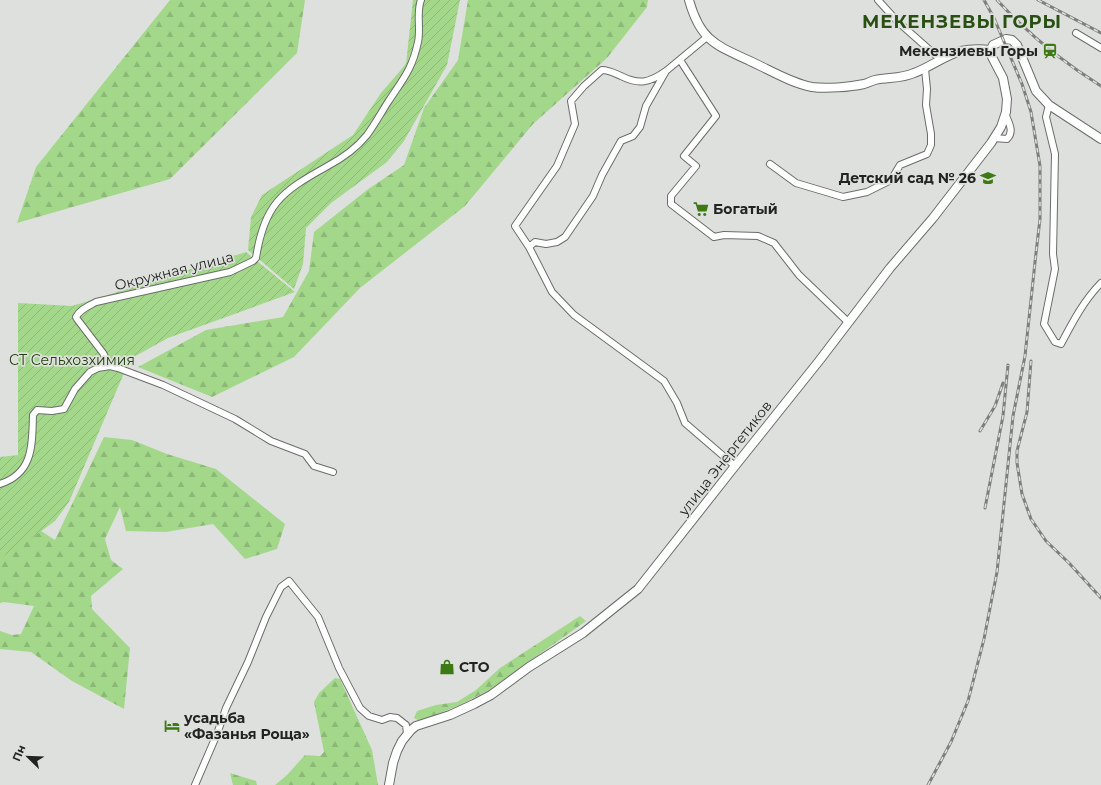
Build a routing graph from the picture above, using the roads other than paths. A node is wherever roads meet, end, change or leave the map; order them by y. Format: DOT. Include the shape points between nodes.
graph roads {
  1 [pos="422,0"];
  2 [pos="689,0"];
  3 [pos="878,0"];
  4 [pos="1076,33"];
  5 [pos="708,38"];
  6 [pos="1101,48"];
  7 [pos="991,50"];
  8 [pos="680,60"];
  9 [pos="941,60"];
  10 [pos="925,69"];
  11 [pos="666,71"];
  12 [pos="1049,105"];
  13 [pos="1005,113"];
  14 [pos="994,138"];
  15 [pos="1101,139"];
  16 [pos="770,164"];
  17 [pos="529,247"];
  18 [pos="1101,282"];
  19 [pos="848,322"];
  20 [pos="110,366"];
  21 [pos="734,466"];
  22 [pos="333,472"];
  23 [pos="0,484"];
  24 [pos="406,730"];
  25 [pos="195,785"];
  26 [pos="389,785"];
  1 -- 20 [label="street, Окружная улица" via="418,41 412,64 403,81 357,146 298,183 276,202 263,226 254,261 230,272 96,302 78,313 77,319"];
  2 -- 5 [label="main road" via="695,19"];
  3 -- 9 [label="street" via="897,21"];
  4 -- 6 [label="street"];
  5 -- 8 [label="street"];
  5 -- 10 [label="main road" via="730,52 783,77 812,87 864,84 874,80 907,76"];
  7 -- 9 [label="main road" via="961,51"];
  7 -- 12 [label="main road" via="997,42 1012,40 1017,45 1036,91"];
  7 -- 13 [label="main road, улица Энергетиков" via="992,57 1004,78 1007,99"];
  8 -- 11 [label="street"];
  8 -- 19 [label="street" via="716,116 684,156 696,166 671,196 671,204 714,237 758,236 774,242 799,275"];
  9 -- 10 [label="main road"];
  10 -- 16 [label="street" via="931,145 927,154 900,165 891,180 867,192 843,197 796,183"];
  11 -- 17 [label="street" via="646,106 640,127 633,136 621,141 593,196 565,237 546,244 535,242"];
  11 -- 17 [label="street" via="650,81 639,82 631,81 609,70 602,70 571,101 576,124 557,166 515,226"];
  12 -- 15 [label="main road"];
  12 -- 18 [label="street" via="1046,117 1055,154 1055,269 1044,324 1055,342 1061,344 1070,326"];
  13 -- 14 [label="main road, улица Энергетиков"];
  13 -- 14 [label="street" via="1011,130 1010,136 1007,139"];
  14 -- 19 [label="main road, улица Энергетиков"];
  17 -- 21 [label="street" via="557,298 574,315 664,381 685,423"];
  19 -- 21 [label="main road, улица Энергетиков"];
  20 -- 22 [label="street" via="163,385 235,419 271,441 304,454 314,466"];
  20 -- 23 [label="street" via="90,372 75,389 64,409 34,412 28,460 14,476"];
  21 -- 24 [label="main road, улица Энергетиков" via="638,589 583,633 528,667 491,695 450,715"];
  24 -- 25 [label="street" via="397,718 382,720 369,716 360,708 339,668 318,617 289,581 281,587 266,617"];
  24 -- 26 [label="main road" via="397,751"];
}
